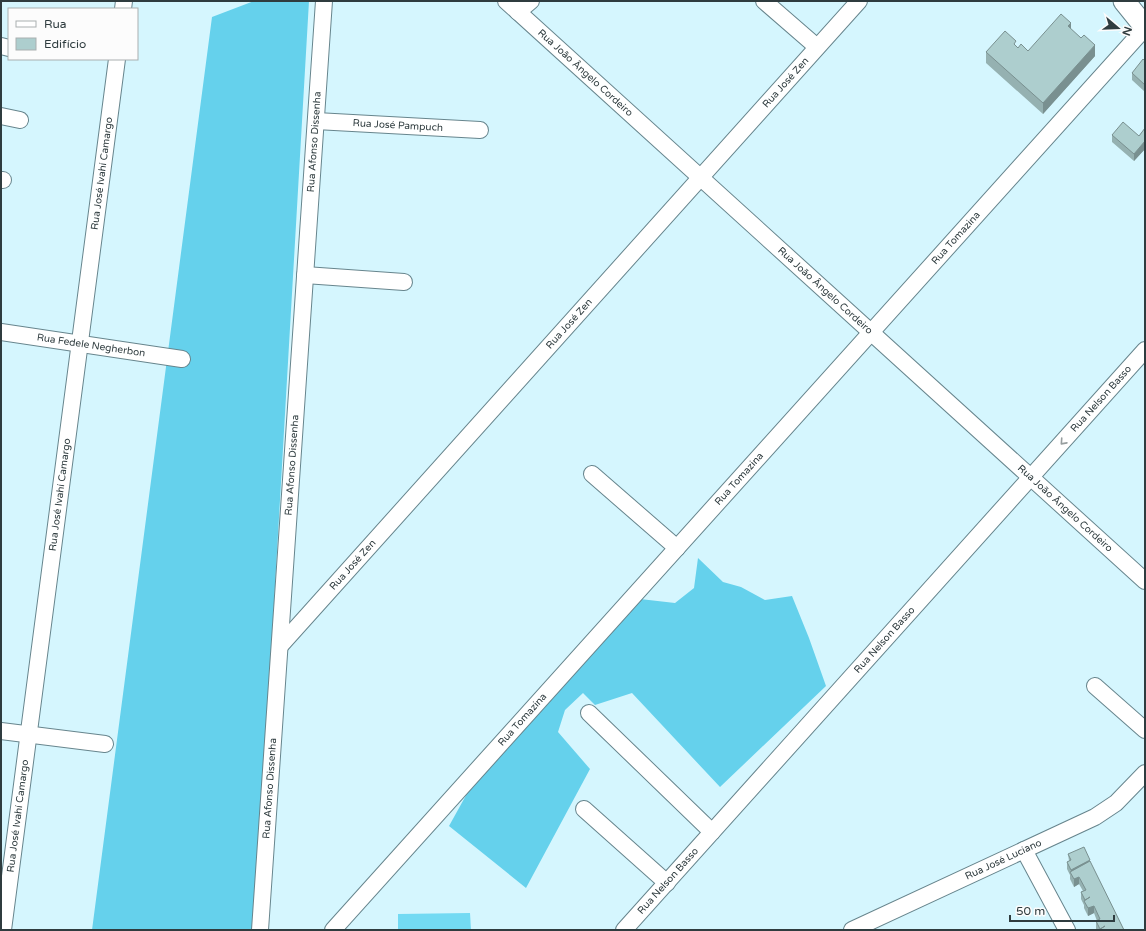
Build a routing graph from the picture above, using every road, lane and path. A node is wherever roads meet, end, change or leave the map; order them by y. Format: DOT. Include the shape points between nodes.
graph roads {
  1 [pos="324,1"];
  2 [pos="531,1"];
  3 [pos="764,1"];
  4 [pos="859,1"];
  5 [pos="1124,1"];
  6 [pos="512,6"];
  7 [pos="1145,28"];
  8 [pos="817,47"];
  9 [pos="117,60"];
  10 [pos="1,116"];
  11 [pos="20,120"];
  12 [pos="316,121"];
  13 [pos="480,130"];
  14 [pos="700,178"];
  15 [pos="305,275"];
  16 [pos="404,282"];
  17 [pos="1,332"];
  18 [pos="871,332"];
  19 [pos="80,343"];
  20 [pos="1145,350"];
  21 [pos="182,359"];
  22 [pos="592,474"];
  23 [pos="1031,477"];
  24 [pos="677,548"];
  25 [pos="1145,581"];
  26 [pos="280,646"];
  27 [pos="1095,686"];
  28 [pos="589,713"];
  29 [pos="1145,730"];
  30 [pos="1,731"];
  31 [pos="29,735"];
  32 [pos="105,744"];
  33 [pos="1145,774"];
  34 [pos="584,809"];
  35 [pos="712,832"];
  36 [pos="1024,850"];
  37 [pos="667,883"];
  38 [pos="3,930"];
  39 [pos="260,930"];
  40 [pos="333,930"];
  41 [pos="624,930"];
  42 [pos="852,930"];
  43 [pos="1067,930"];
  1 -- 12 [label="street, Rua Afonso Dissenha"];
  2 -- 6 [label="street"];
  3 -- 8 [label="street"];
  4 -- 8 [label="street, Rua José Zen"];
  5 -- 7 [label="main road"];
  6 -- 14 [label="street, Rua João Ângelo Cordeiro"];
  7 -- 18 [label="street, Rua Tomazina"];
  8 -- 14 [label="street, Rua José Zen"];
  9 -- 19 [label="street, Rua José Ivahí Camargo"];
  10 -- 11 [label="street"];
  12 -- 13 [label="street, Rua José Pampuch"];
  12 -- 15 [label="street, Rua Afonso Dissenha"];
  14 -- 18 [label="street, Rua João Ângelo Cordeiro"];
  14 -- 26 [label="street, Rua José Zen"];
  15 -- 16 [label="street"];
  15 -- 26 [label="street, Rua Afonso Dissenha"];
  17 -- 19 [label="street, Rua Fedele Negherbon"];
  18 -- 23 [label="street, Rua João Ângelo Cordeiro"];
  18 -- 24 [label="street, Rua Tomazina"];
  19 -- 21 [label="street, Rua Fedele Negherbon"];
  19 -- 31 [label="street, Rua José Ivahí Camargo"];
  20 -- 23 [label="street, Rua Nelson Basso, one-way"];
  22 -- 24 [label="street"];
  23 -- 25 [label="street, Rua João Ângelo Cordeiro"];
  23 -- 35 [label="street, Rua Nelson Basso"];
  24 -- 40 [label="street, Rua Tomazina"];
  26 -- 39 [label="street, Rua Afonso Dissenha"];
  27 -- 29 [label="street"];
  28 -- 35 [label="street"];
  30 -- 31 [label="street"];
  31 -- 32 [label="street"];
  31 -- 38 [label="street, Rua José Ivahí Camargo"];
  33 -- 36 [label="street, Rua José Luciano" via="1106,810"];
  34 -- 37 [label="street"];
  35 -- 37 [label="street, Rua Nelson Basso"];
  36 -- 42 [label="street, Rua José Luciano"];
  36 -- 43 [label="street"];
  37 -- 41 [label="street, Rua Nelson Basso"];
}
